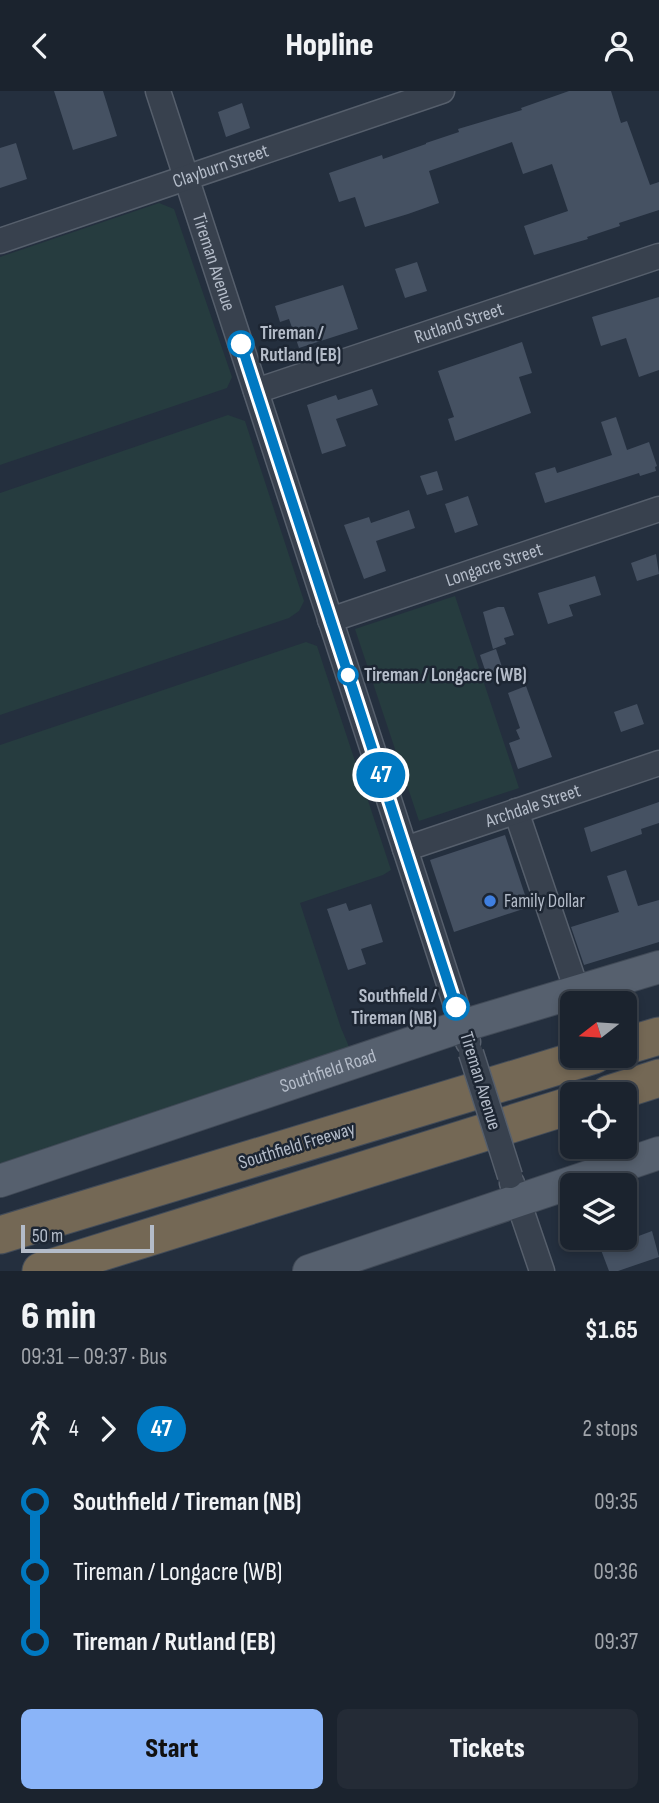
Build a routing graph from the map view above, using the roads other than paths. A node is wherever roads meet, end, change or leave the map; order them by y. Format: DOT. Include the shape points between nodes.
graph roads {
  1 [pos="158,91"];
  2 [pos="442,91"];
  3 [pos="187,179"];
  4 [pos="0,241"];
  5 [pos="659,256"];
  6 [pos="256,391"];
  7 [pos="659,509"];
  8 [pos="330,620"];
  9 [pos="659,763"];
  10 [pos="516,811"];
  11 [pos="405,849"];
  12 [pos="659,967"];
  13 [pos="577,991"];
  14 [pos="560,998"];
  15 [pos="659,1036"];
  16 [pos="467,1039"];
  17 [pos="637,1042"];
  18 [pos="560,1065"];
  19 [pos="659,1078"];
  20 [pos="637,1085"];
  21 [pos="560,1109"];
  22 [pos="659,1153"];
  23 [pos="0,1181"];
  24 [pos="514,1188"];
  25 [pos="6,1232"];
  26 [pos="41,1271"];
  27 [pos="309,1271"];
  28 [pos="542,1271"];
  1 -- 3 [label="street, Tireman Avenue"];
  2 -- 3 [label="street, Clayburn Street"];
  3 -- 4 [label="street, Clayburn Street"];
  3 -- 6 [label="street, Tireman Avenue"];
  5 -- 6 [label="street, Rutland Street"];
  6 -- 8 [label="street, Tireman Avenue"];
  7 -- 8 [label="street, Longacre Street"];
  8 -- 11 [label="street, Tireman Avenue"];
  9 -- 10 [label="street, Archdale Street"];
  10 -- 11 [label="street, Archdale Street"];
  10 -- 13 [label="street"];
  11 -- 16 [label="street, Tireman Avenue"];
  12 -- 13 [label="main road, Southfield Road"];
  14 -- 16 [label="main road, Southfield Road"];
  15 -- 17 [label="highway"];
  16 -- 23 [label="main road, Southfield Road"];
  16 -- 24 [label="street, Tireman Avenue, bridge"];
  18 -- 25 [label="highway, Southfield Freeway"];
  19 -- 20 [label="highway"];
  21 -- 26 [label="highway"];
  22 -- 24 [label="main road"];
  24 -- 27 [label="main road"];
  24 -- 28 [label="street, Tireman Avenue"];
}
